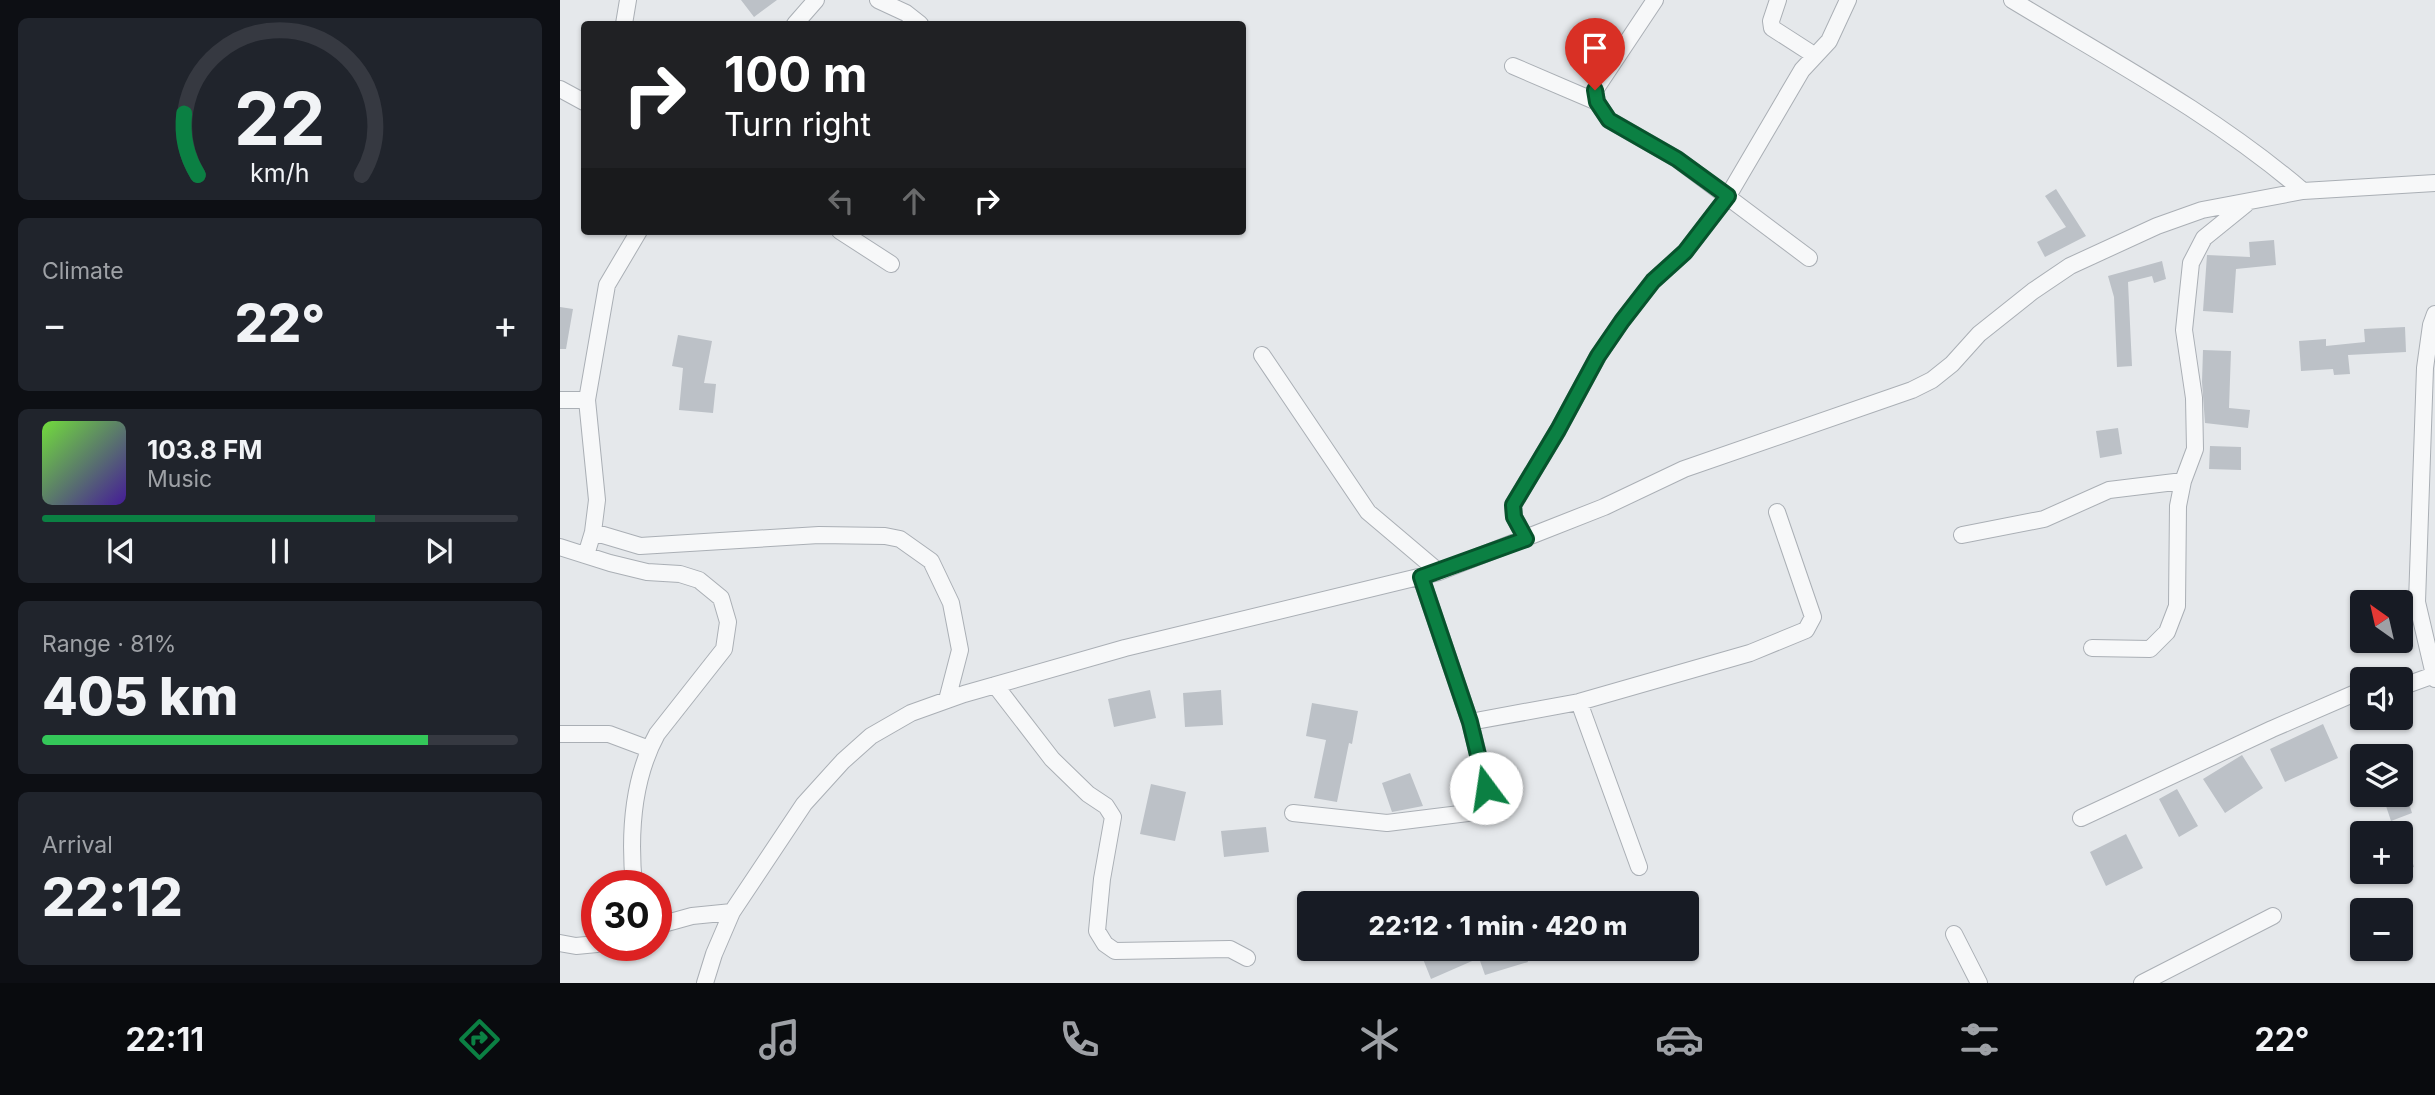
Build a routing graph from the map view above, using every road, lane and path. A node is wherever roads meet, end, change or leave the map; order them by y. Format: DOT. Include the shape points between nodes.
graph roads {
  1 [pos="628,0"];
  2 [pos="816,0"];
  3 [pos="878,0"];
  4 [pos="1655,0"];
  5 [pos="1778,0"];
  6 [pos="1848,0"];
  7 [pos="2012,0"];
  8 [pos="624,21"];
  9 [pos="798,21"];
  10 [pos="916,21"];
  11 [pos="1814,55"];
  12 [pos="1513,66"];
  13 [pos="560,89"];
  14 [pos="581,100"];
  15 [pos="1597,102"];
  16 [pos="2435,183"];
  17 [pos="2303,191"];
  18 [pos="1728,196"];
  19 [pos="2251,201"];
  20 [pos="637,235"];
  21 [pos="846,235"];
  22 [pos="1809,258"];
  23 [pos="891,264"];
  24 [pos="2435,314"];
  25 [pos="1262,355"];
  26 [pos="2430,370"];
  27 [pos="560,400"];
  28 [pos="587,400"];
  29 [pos="2183,481"];
  30 [pos="1777,512"];
  31 [pos="593,532"];
  32 [pos="1962,535"];
  33 [pos="1526,539"];
  34 [pos="560,547"];
  35 [pos="586,555"];
  36 [pos="1438,572"];
  37 [pos="1421,577"];
  38 [pos="2092,648"];
  39 [pos="2434,677"];
  40 [pos="2413,683"];
  41 [pos="995,685"];
  42 [pos="2350,695"];
  43 [pos="947,700"];
  44 [pos="1579,702"];
  45 [pos="1470,722"];
  46 [pos="560,734"];
  47 [pos="649,749"];
  48 [pos="1293,813"];
  49 [pos="2081,818"];
  50 [pos="1639,867"];
  51 [pos="634,870"];
  52 [pos="733,912"];
  53 [pos="2273,916"];
  54 [pos="672,922"];
  55 [pos="1954,934"];
  56 [pos="560,943"];
  57 [pos="581,946"];
  58 [pos="1247,958"];
  59 [pos="2147,982"];
  60 [pos="705,983"];
  61 [pos="1979,983"];
  1 -- 8 [label="street"];
  2 -- 9 [label="street"];
  3 -- 10 [label="street"];
  4 -- 15 [label="street" via="1595,90"];
  5 -- 11 [label="street" via="1772,28"];
  6 -- 11 [label="street" via="1829,41"];
  7 -- 17 [label="street" via="2191,107"];
  11 -- 18 [label="street"];
  12 -- 15 [label="street"];
  13 -- 14 [label="street"];
  15 -- 18 [label="street" via="1609,120 1677,159"];
  16 -- 17 [label="street"];
  17 -- 19 [label="street"];
  18 -- 22 [label="street"];
  18 -- 33 [label="street" via="1685,252 1653,281 1598,356 1513,505"];
  19 -- 29 [label="street" via="2204,238 2191,263 2184,330 2194,398 2195,449"];
  19 -- 33 [label="street" via="2157,226 2070,266 1979,334 1932,380 1912,390 1684,469"];
  20 -- 28 [label="street" via="607,285"];
  21 -- 23 [label="street"];
  24 -- 26 [label="street"];
  25 -- 36 [label="street" via="1368,512"];
  26 -- 39 [label="street" via="2417,602"];
  27 -- 28 [label="street"];
  28 -- 31 [label="street" via="597,500"];
  29 -- 32 [label="street" via="2109,490 2044,519"];
  29 -- 38 [label="street" via="2178,506 2177,606 2166,632 2150,649"];
  30 -- 44 [label="street" via="1813,617 1806,631 1750,653"];
  31 -- 35 [label="street"];
  31 -- 43 [label="street" via="640,546 819,535 900,539 931,561 951,603 960,650"];
  33 -- 36 [label="street"];
  34 -- 35 [label="street"];
  35 -- 47 [label="street" via="699,580 721,598 728,622 724,649"];
  36 -- 37 [label="street"];
  37 -- 41 [label="street" via="1211,626"];
  37 -- 45 [label="street"];
  39 -- 40 [label="street"];
  41 -- 43 [label="street"];
  41 -- 58 [label="street" via="1052,760 1113,817 1097,931 1105,944 1115,951 1230,949"];
  42 -- 49 [label="street"];
  43 -- 52 [label="street" via="870,736 843,761 804,804"];
  44 -- 45 [label="street"];
  44 -- 50 [label="street"];
  45 -- 48 [label="street" via="1492,810 1387,823"];
  46 -- 47 [label="street" via="609,734"];
  47 -- 51 [label="street" via="634,802"];
  52 -- 54 [label="street"];
  52 -- 60 [label="street"];
  53 -- 59 [label="street"];
  55 -- 61 [label="street"];
  56 -- 57 [label="street"];
}
